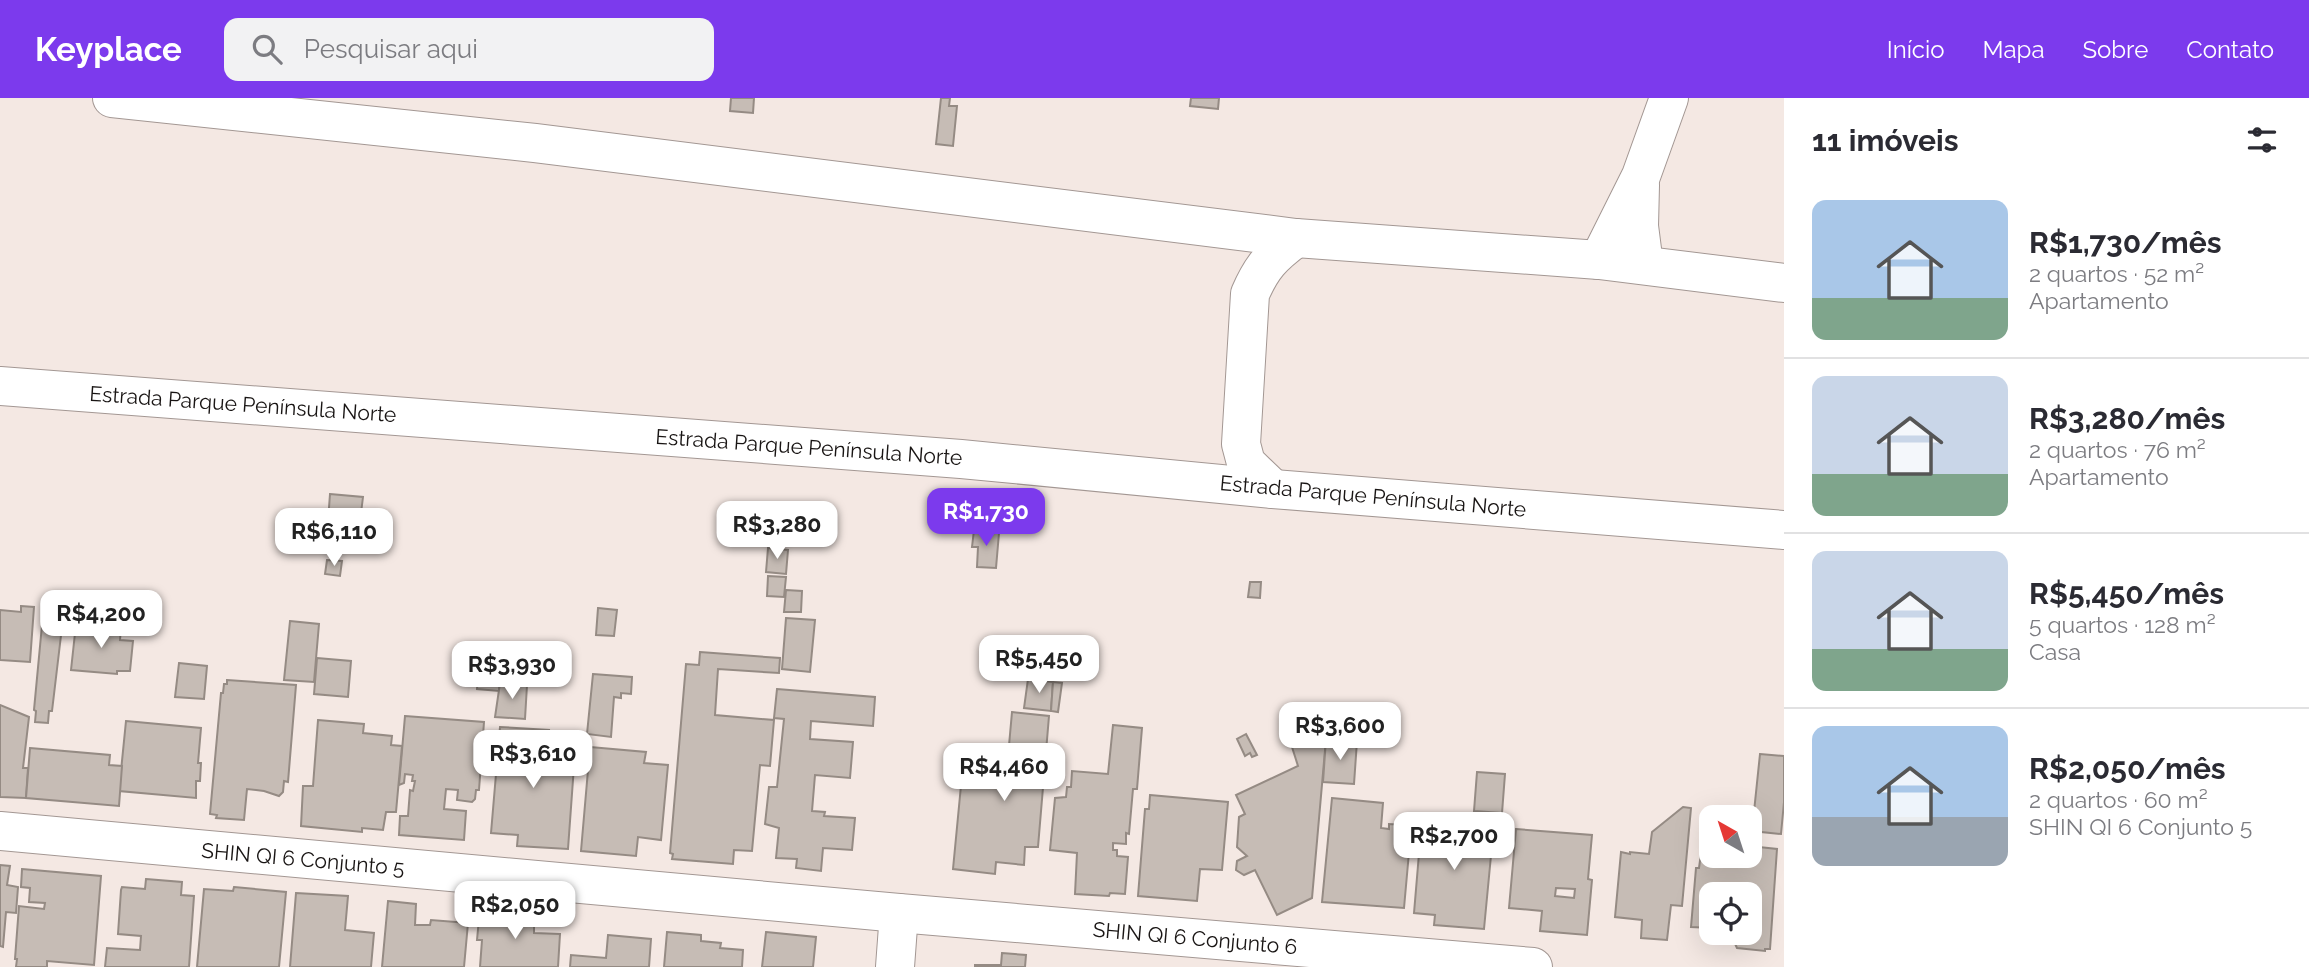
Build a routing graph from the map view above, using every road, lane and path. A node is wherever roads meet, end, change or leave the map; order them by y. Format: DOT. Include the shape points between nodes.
graph roads {
  1 [pos="112,98"];
  2 [pos="1669,98"];
  3 [pos="1641,176"];
  4 [pos="1296,238"];
  5 [pos="1599,260"];
  6 [pos="1644,265"];
  7 [pos="1784,283"];
  8 [pos="0,386"];
  9 [pos="1273,489"];
  10 [pos="1784,530"];
  11 [pos="0,831"];
  12 [pos="899,913"];
  13 [pos="895,967"];
  14 [pos="1533,967"];
  1 -- 4 [label="main road" via="548,145"];
  2 -- 3 [label="main road"];
  3 -- 5 [label="main road"];
  3 -- 6 [label="main road"];
  4 -- 5 [label="main road"];
  4 -- 9 [label="main road" via="1270,258 1250,294 1241,444 1246,463"];
  5 -- 6 [label="main road"];
  6 -- 7 [label="main road"];
  8 -- 9 [label="main road, Estrada Parque Península Norte" via="961,459"];
  9 -- 10 [label="main road, Estrada Parque Península Norte"];
  11 -- 12 [label="main road, SHIN QI 6 Conjunto 5"];
  12 -- 13 [label="main road"];
  12 -- 14 [label="main road, SHIN QI 6 Conjunto 6"];
}
